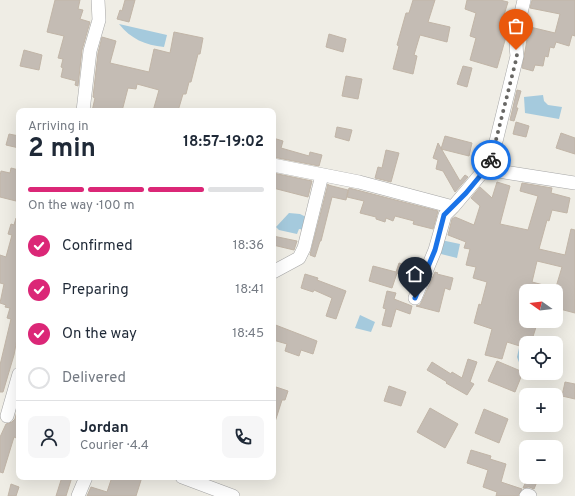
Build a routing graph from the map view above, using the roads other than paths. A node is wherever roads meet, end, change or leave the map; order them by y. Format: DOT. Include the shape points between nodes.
graph roads {
  1 [pos="98,0"];
  2 [pos="524,0"];
  3 [pos="83,108"];
  4 [pos="276,166"];
  5 [pos="489,170"];
  6 [pos="322,175"];
  7 [pos="575,183"];
  8 [pos="453,207"];
  9 [pos="276,270"];
  10 [pos="415,298"];
  11 [pos="16,387"];
  12 [pos="9,417"];
  13 [pos="85,480"];
  14 [pos="190,480"];
  15 [pos="78,496"];
  16 [pos="233,496"];
  17 [pos="526,496"];
  18 [pos="530,496"];
  1 -- 3 [label="street" via="99,20 90,51"];
  2 -- 5 [label="street" via="517,33 517,56"];
  4 -- 6 [label="street"];
  5 -- 7 [label="street"];
  5 -- 8 [label="street" via="485,170"];
  6 -- 8 [label="street"];
  6 -- 9 [label="street" via="304,248 299,258"];
  8 -- 10 [label="street" via="444,215 435,250"];
  11 -- 12 [label="street"];
  13 -- 15 [label="street"];
  14 -- 16 [label="street"];
  17 -- 18 [label="street"];
}
